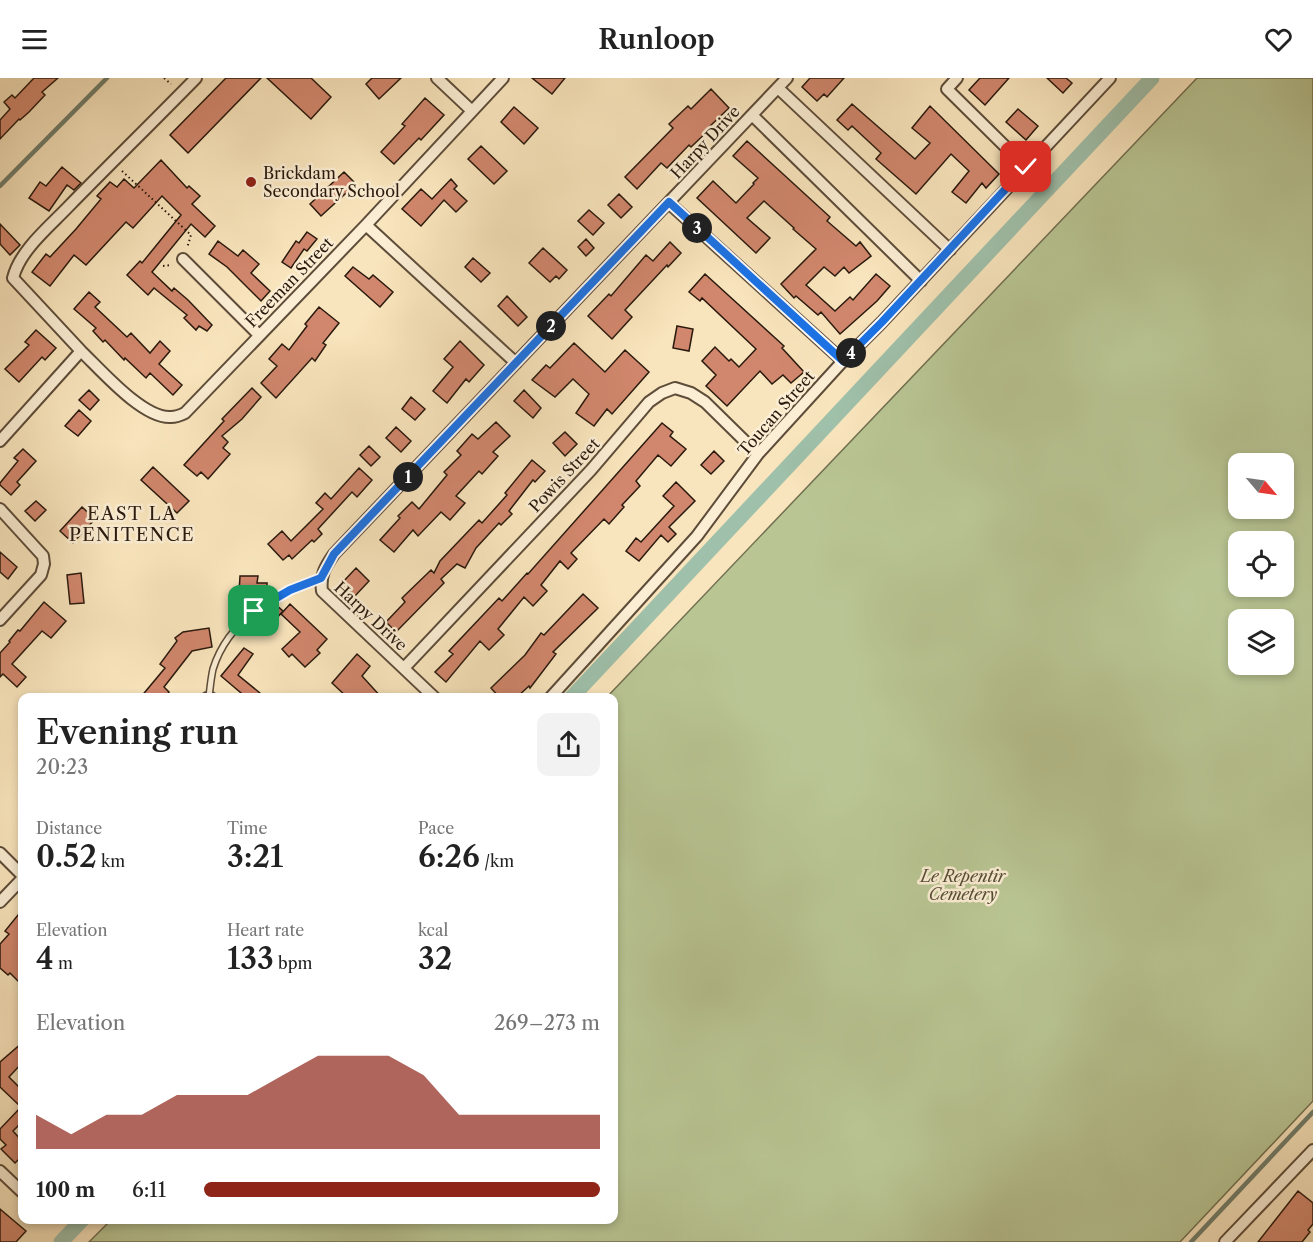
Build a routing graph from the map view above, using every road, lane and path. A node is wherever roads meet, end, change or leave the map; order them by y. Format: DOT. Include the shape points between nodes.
graph roads {
  1 [pos="196,78"];
  2 [pos="436,78"];
  3 [pos="503,78"];
  4 [pos="787,78"];
  5 [pos="957,78"];
  6 [pos="1110,78"];
  7 [pos="778,88"];
  8 [pos="472,111"];
  9 [pos="752,115"];
  10 [pos="112,162"];
  11 [pos="1026,167"];
  12 [pos="669,202"];
  13 [pos="366,225"];
  14 [pos="951,250"];
  15 [pos="183,259"];
  16 [pos="921,282"];
  17 [pos="260,335"];
  18 [pos="81,351"];
  19 [pos="843,361"];
  20 [pos="516,363"];
  21 [pos="0,441"];
  22 [pos="758,454"];
  23 [pos="0,509"];
  24 [pos="321,578"];
  25 [pos="0,620"];
  26 [pos="404,668"];
  27 [pos="210,693"];
  28 [pos="430,693"];
  29 [pos="555,693"];
  30 [pos="0,853"];
  31 [pos="18,873"];
  32 [pos="18,882"];
  33 [pos="0,902"];
  34 [pos="1313,1150"];
  35 [pos="0,1171"];
  36 [pos="18,1188"];
  37 [pos="1225,1242"];
  1 -- 10 [label="street, Freeman Street"];
  2 -- 8 [label="street"];
  3 -- 8 [label="street, Freeman Street"];
  4 -- 7 [label="street, Harpy Drive"];
  5 -- 11 [label="street" via="947,89"];
  6 -- 11 [label="street, Toucan Street"];
  7 -- 9 [label="street, Harpy Drive"];
  7 -- 14 [label="street"];
  8 -- 13 [label="street, Freeman Street"];
  9 -- 12 [label="street, Harpy Drive"];
  9 -- 16 [label="street"];
  10 -- 15 [label="path" via="191,235"];
  10 -- 18 [label="street, Freeman Street" via="35,242 13,278"];
  11 -- 14 [label="street, Toucan Street"];
  12 -- 19 [label="street"];
  12 -- 20 [label="street, Harpy Drive"];
  13 -- 17 [label="street, Freeman Street"];
  13 -- 20 [label="street"];
  14 -- 16 [label="street, Toucan Street"];
  15 -- 17 [label="street"];
  16 -- 19 [label="street, Toucan Street"];
  17 -- 18 [label="street, Freeman Street" via="185,413 171,417 141,407"];
  18 -- 21 [label="street"];
  19 -- 22 [label="street, Toucan Street"];
  20 -- 24 [label="street, Harpy Drive" via="334,554"];
  22 -- 26 [label="street, Powis Street" via="691,393 675,388 662,393 649,402 591,470"];
  22 -- 29 [label="street, Toucan Street" via="697,536"];
  23 -- 25 [label="street" via="43,556 44,564 41,575"];
  24 -- 26 [label="street, Harpy Drive" via="322,591"];
  24 -- 27 [label="lane" via="290,590 239,624 213,668"];
  26 -- 28 [label="street, Harpy Drive"];
  30 -- 31 [label="street"];
  32 -- 33 [label="street"];
  34 -- 37 [label="street"];
  35 -- 36 [label="street"];
}
